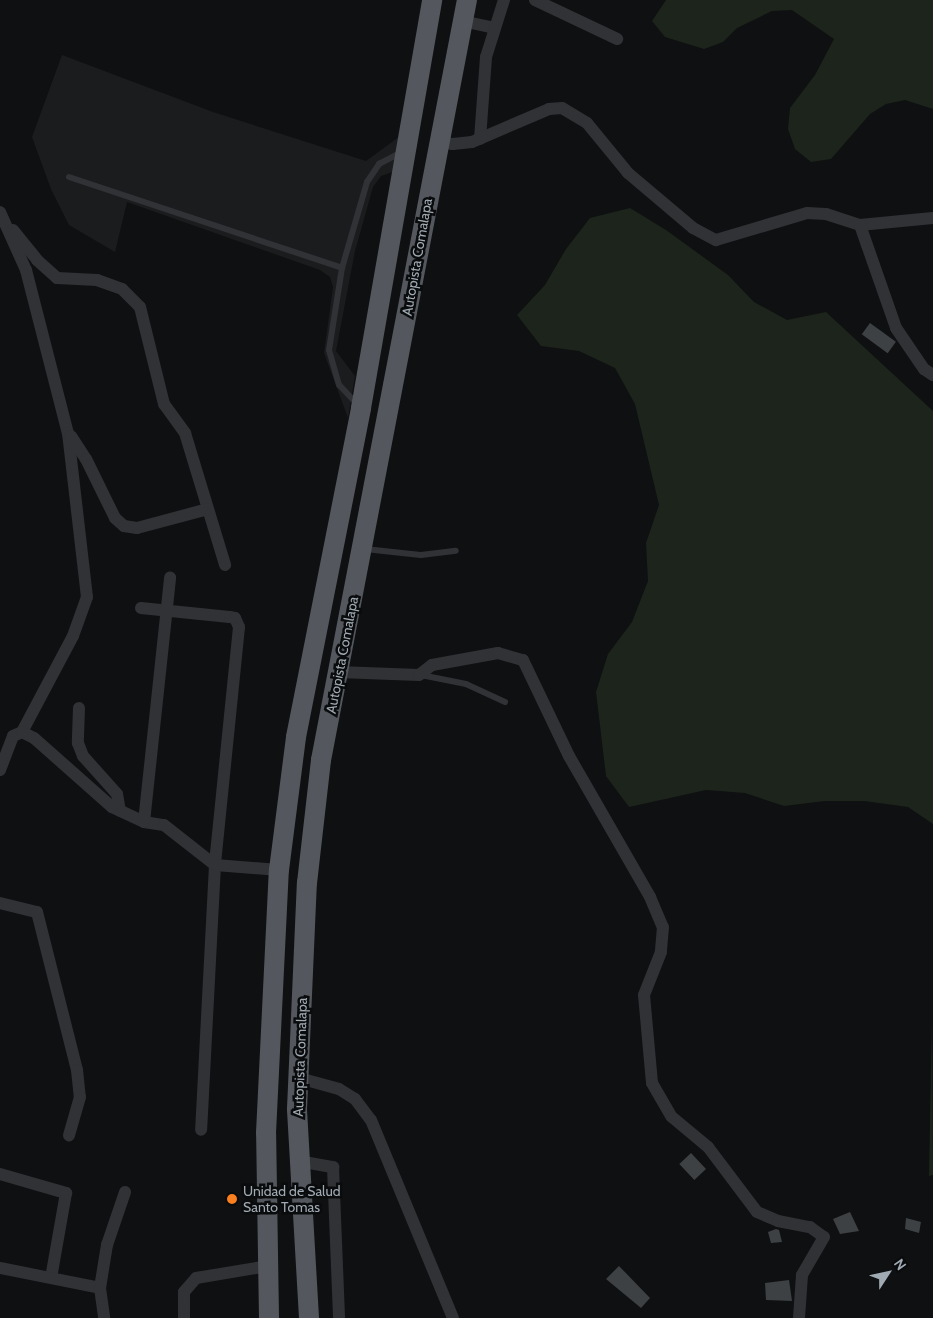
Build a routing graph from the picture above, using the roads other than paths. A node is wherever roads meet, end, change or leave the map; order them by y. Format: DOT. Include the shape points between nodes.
graph roads {
  1 [pos="467,0"];
  2 [pos="504,0"];
  3 [pos="535,0"];
  4 [pos="430,2"];
  5 [pos="462,21"];
  6 [pos="494,28"];
  7 [pos="617,39"];
  8 [pos="480,139"];
  9 [pos="438,141"];
  10 [pos="408,150"];
  11 [pos="69,177"];
  12 [pos="1,214"];
  13 [pos="933,218"];
  14 [pos="860,225"];
  15 [pos="342,268"];
  16 [pos="933,375"];
  17 [pos="360,408"];
  18 [pos="68,433"];
  19 [pos="208,509"];
  20 [pos="364,549"];
  21 [pos="456,551"];
  22 [pos="225,565"];
  23 [pos="170,577"];
  24 [pos="141,608"];
  25 [pos="166,611"];
  26 [pos="338,672"];
  27 [pos="420,674"];
  28 [pos="505,702"];
  29 [pos="79,708"];
  30 [pos="22,732"];
  31 [pos="0,770"];
  32 [pos="120,811"];
  33 [pos="144,822"];
  34 [pos="215,865"];
  35 [pos="278,870"];
  36 [pos="0,903"];
  37 [pos="299,1078"];
  38 [pos="201,1130"];
  39 [pos="69,1135"];
  40 [pos="298,1161"];
  41 [pos="0,1174"];
  42 [pos="124,1192"];
  43 [pos="268,1266"];
  44 [pos="0,1268"];
  45 [pos="51,1278"];
  46 [pos="100,1288"];
  47 [pos="104,1318"];
  48 [pos="184,1318"];
  49 [pos="269,1318"];
  50 [pos="309,1318"];
  51 [pos="338,1318"];
  52 [pos="453,1318"];
  53 [pos="799,1318"];
  1 -- 5 [label="highway, Autopista Comalapa"];
  2 -- 6 [label="street"];
  3 -- 7 [label="street"];
  4 -- 10 [label="highway, Autopista Comalapa"];
  5 -- 6 [label="street"];
  5 -- 9 [label="highway, Autopista Comalapa"];
  6 -- 8 [label="street" via="486,58"];
  8 -- 9 [label="street" via="453,144"];
  8 -- 14 [label="street" via="549,109 562,108 587,123 628,173 686,222 716,240 807,213 826,214"];
  9 -- 20 [label="highway, Autopista Comalapa"];
  10 -- 15 [label="lane" via="379,164 367,182"];
  10 -- 17 [label="highway, Autopista Comalapa"];
  11 -- 15 [label="lane"];
  12 -- 18 [label="street" via="26,270"];
  12 -- 19 [label="street" via="37,260 57,278 97,280 122,289 140,308 164,404 185,434"];
  13 -- 14 [label="street"];
  14 -- 16 [label="street" via="896,328 924,369"];
  15 -- 17 [label="lane" via="329,350 340,384"];
  17 -- 35 [label="highway, Autopista Comalapa" via="296,736"];
  18 -- 19 [label="street" via="86,459 115,518 124,526 138,528"];
  18 -- 30 [label="street" via="87,597 73,636"];
  19 -- 22 [label="street"];
  20 -- 21 [label="lane" via="421,555"];
  20 -- 26 [label="highway, Autopista Comalapa"];
  23 -- 25 [label="street"];
  24 -- 25 [label="street"];
  25 -- 33 [label="street"];
  25 -- 34 [label="street" via="230,617 239,627"];
  26 -- 27 [label="street"];
  26 -- 37 [label="highway, Autopista Comalapa" via="321,760 307,883"];
  27 -- 28 [label="lane" via="466,684"];
  27 -- 53 [label="street" via="432,665 498,653 523,660 568,756 650,897 663,927 661,952 644,995 652,1083 672,1117 708,1147 756,1212 778,1222 810,1227 824,1237 802,1275"];
  29 -- 32 [label="street" via="78,743 83,756 117,794"];
  30 -- 31 [label="street" via="13,736"];
  30 -- 32 [label="street" via="34,738"];
  32 -- 33 [label="street"];
  33 -- 34 [label="street" via="164,825"];
  34 -- 35 [label="street"];
  34 -- 38 [label="street"];
  35 -- 43 [label="highway, Autopista Comalapa" via="266,1133"];
  36 -- 39 [label="street" via="38,912 77,1070 80,1098"];
  37 -- 40 [label="highway, Autopista Comalapa"];
  37 -- 52 [label="street" via="339,1089 355,1099 371,1120"];
  40 -- 50 [label="highway, Autopista Comalapa" via="306,1238"];
  40 -- 51 [label="street" via="333,1167"];
  41 -- 45 [label="street" via="66,1193"];
  42 -- 46 [label="street" via="106,1245"];
  43 -- 48 [label="street" via="196,1278 184,1292"];
  43 -- 49 [label="highway, Autopista Comalapa"];
  44 -- 45 [label="street"];
  45 -- 46 [label="street"];
  46 -- 47 [label="street"];
}
